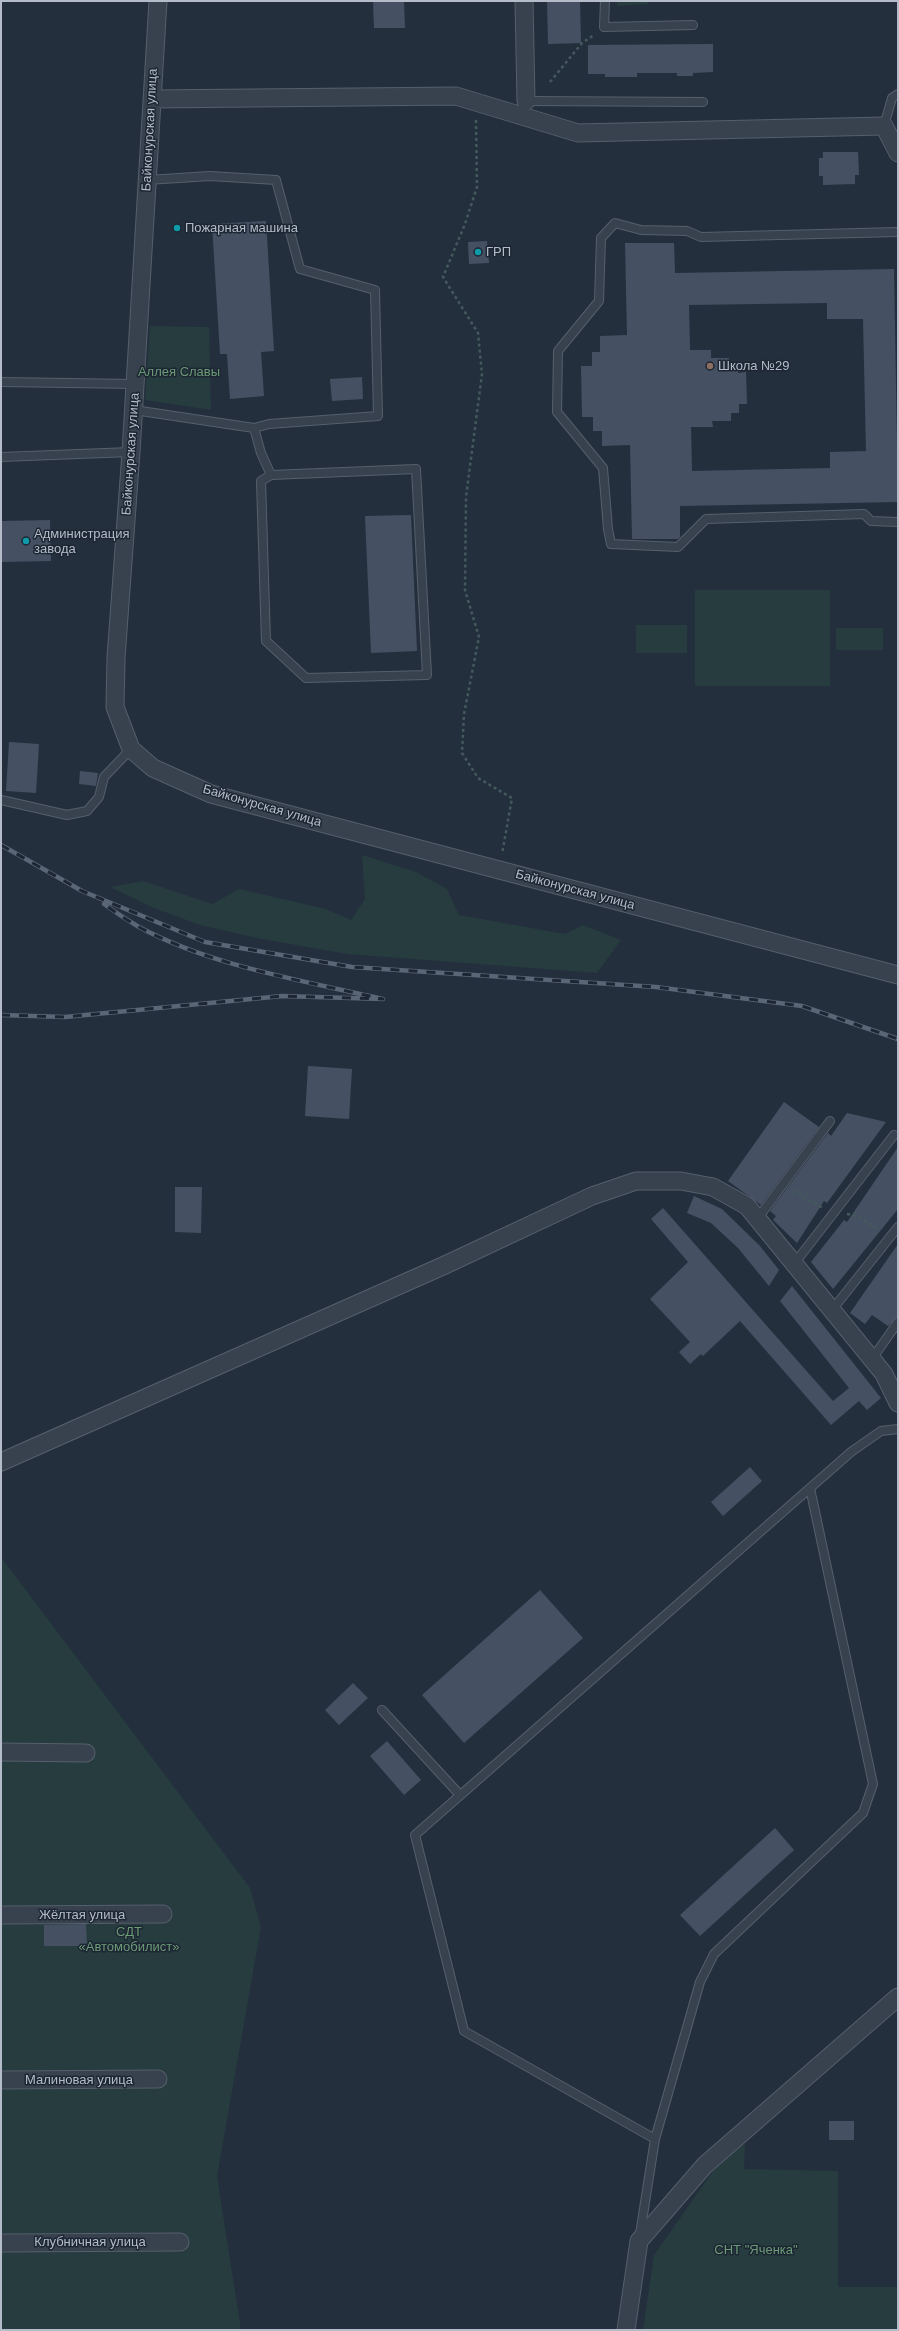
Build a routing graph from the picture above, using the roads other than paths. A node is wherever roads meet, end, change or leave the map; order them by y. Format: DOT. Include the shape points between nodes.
graph roads {
  1 [pos="158,1"];
  2 [pos="524,1"];
  3 [pos="604,1"];
  4 [pos="693,25"];
  5 [pos="898,94"];
  6 [pos="152,99"];
  7 [pos="526,101"];
  8 [pos="704,102"];
  9 [pos="884,126"];
  10 [pos="898,153"];
  11 [pos="147,180"];
  12 [pos="898,232"];
  13 [pos="1,382"];
  14 [pos="135,384"];
  15 [pos="134,410"];
  16 [pos="254,428"];
  17 [pos="131,452"];
  18 [pos="1,457"];
  19 [pos="271,475"];
  20 [pos="898,522"];
  21 [pos="132,749"];
  22 [pos="1,800"];
  23 [pos="898,974"];
  24 [pos="830,1120"];
  25 [pos="894,1135"];
  26 [pos="758,1218"];
  27 [pos="898,1227"];
  28 [pos="794,1264"];
  29 [pos="832,1310"];
  30 [pos="898,1322"];
  31 [pos="872,1359"];
  32 [pos="898,1403"];
  33 [pos="898,1429"];
  34 [pos="1,1462"];
  35 [pos="810,1488"];
  36 [pos="382,1710"];
  37 [pos="1,1752"];
  38 [pos="86,1753"];
  39 [pos="460,1795"];
  40 [pos="163,1914"];
  41 [pos="1,1915"];
  42 [pos="898,1997"];
  43 [pos="158,2079"];
  44 [pos="1,2080"];
  45 [pos="655,2139"];
  46 [pos="639,2241"];
  47 [pos="180,2242"];
  48 [pos="1,2243"];
  49 [pos="626,2330"];
  1 -- 6 [label="street, Байконурская улица"];
  2 -- 7 [label="street"];
  3 -- 4 [label="lane" via="604,27"];
  5 -- 9 [label="lane" via="892,98"];
  6 -- 9 [label="street" via="456,96 578,133"];
  6 -- 11 [label="street, Байконурская улица"];
  7 -- 8 [label="lane"];
  9 -- 10 [label="street"];
  11 -- 14 [label="street, Байконурская улица"];
  11 -- 16 [label="lane" via="210,176 276,180 300,269 375,290 378,416 269,424"];
  12 -- 20 [label="lane" via="701,237 687,231 641,230 615,223 601,238 598,301 558,351 557,412 603,468 611,544 678,547 706,519 864,514 871,521"];
  13 -- 14 [label="lane"];
  14 -- 15 [label="street, Байконурская улица"];
  15 -- 16 [label="lane"];
  15 -- 17 [label="street, Байконурская улица"];
  16 -- 19 [label="lane"];
  17 -- 18 [label="lane"];
  17 -- 21 [label="street, Байконурская улица" via="116,658 115,707"];
  19 -- 19 [label="lane" via="416,469 427,675 306,678 266,641 261,481"];
  21 -- 22 [label="lane" via="104,777 99,797 86,811 67,814"];
  21 -- 23 [label="street, Байконурская улица" via="153,768 211,794"];
  24 -- 26 [label="lane"];
  25 -- 28 [label="lane"];
  26 -- 28 [label="street"];
  26 -- 34 [label="street" via="747,1206 713,1187 681,1181 636,1181 592,1196 437,1269"];
  27 -- 29 [label="lane"];
  28 -- 29 [label="street"];
  29 -- 31 [label="street"];
  30 -- 31 [label="lane"];
  31 -- 32 [label="street" via="884,1374"];
  33 -- 35 [label="lane" via="881,1431 851,1452"];
  35 -- 39 [label="lane"];
  35 -- 45 [label="lane" via="873,1784 864,1813 714,1954 700,1982"];
  36 -- 39 [label="lane"];
  37 -- 38 [label="street"];
  39 -- 45 [label="lane" via="415,1835 464,2032"];
  40 -- 41 [label="street, Жёлтая улица"];
  42 -- 46 [label="street" via="705,2165"];
  43 -- 44 [label="street, Малиновая улица"];
  45 -- 46 [label="lane"];
  46 -- 49 [label="street"];
  47 -- 48 [label="street, Клубничная улица"];
}
